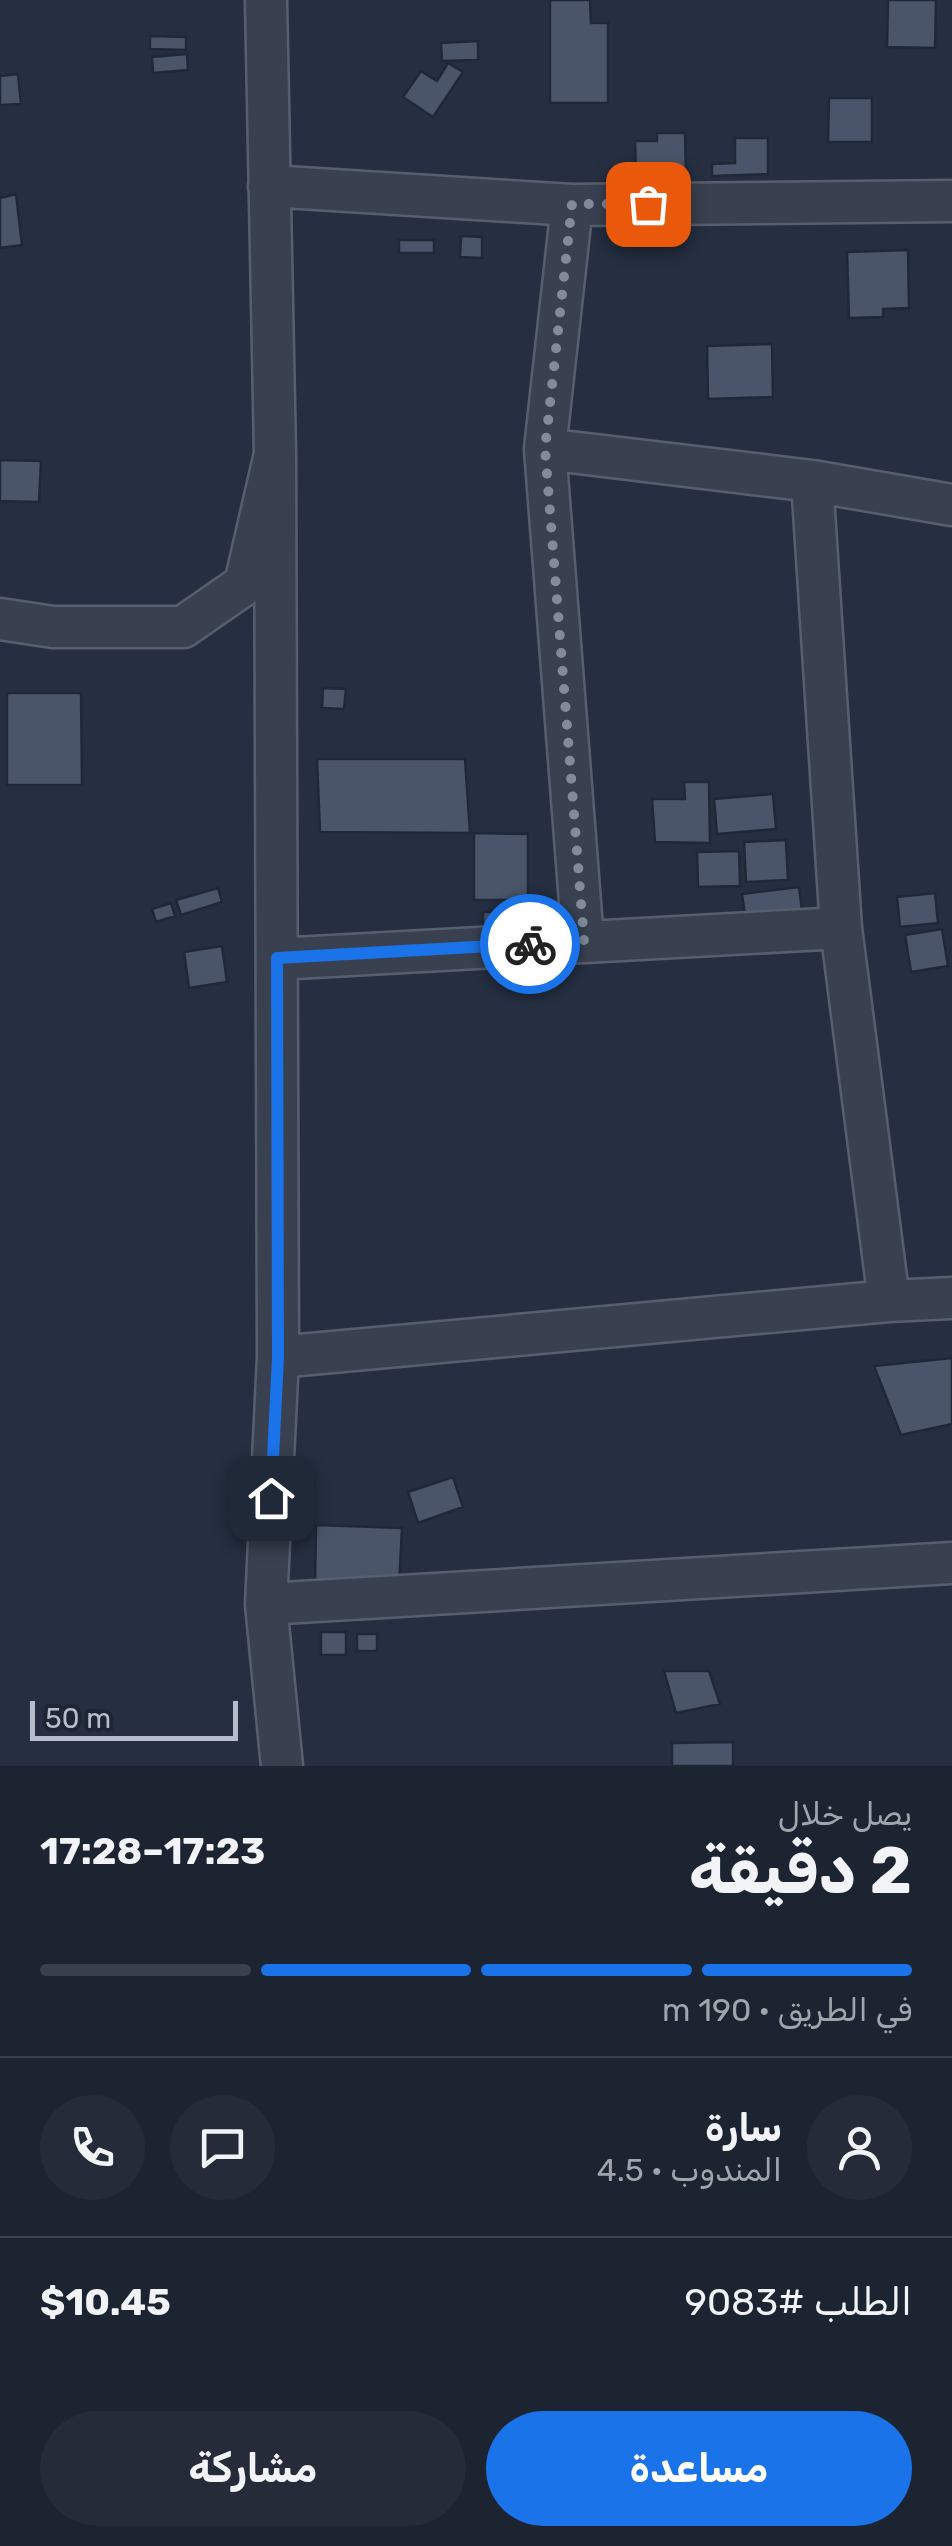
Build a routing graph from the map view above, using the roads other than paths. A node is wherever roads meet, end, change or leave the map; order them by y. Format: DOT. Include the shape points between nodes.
graph roads {
  1 [pos="266,0"];
  2 [pos="269,186"];
  3 [pos="952,201"];
  4 [pos="572,204"];
  5 [pos="545,449"];
  6 [pos="274,454"];
  7 [pos="812,481"];
  8 [pos="952,505"];
  9 [pos="0,620"];
  10 [pos="841,928"];
  11 [pos="584,940"];
  12 [pos="277,958"];
  13 [pos="952,1298"];
  14 [pos="889,1302"];
  15 [pos="278,1357"];
  16 [pos="952,1562"];
  17 [pos="266,1604"];
  18 [pos="282,1766"];
  1 -- 2 [label="street"];
  2 -- 4 [label="street"];
  2 -- 6 [label="street"];
  3 -- 4 [label="street"];
  4 -- 5 [label="street"];
  5 -- 7 [label="street"];
  5 -- 11 [label="street"];
  6 -- 9 [label="street" via="246,584 183,627"];
  6 -- 12 [label="street"];
  7 -- 8 [label="street"];
  7 -- 10 [label="street"];
  10 -- 11 [label="street"];
  10 -- 14 [label="street"];
  11 -- 12 [label="street"];
  12 -- 15 [label="street"];
  13 -- 14 [label="street"];
  14 -- 15 [label="street"];
  15 -- 17 [label="street"];
  16 -- 17 [label="street"];
  17 -- 18 [label="street"];
}
